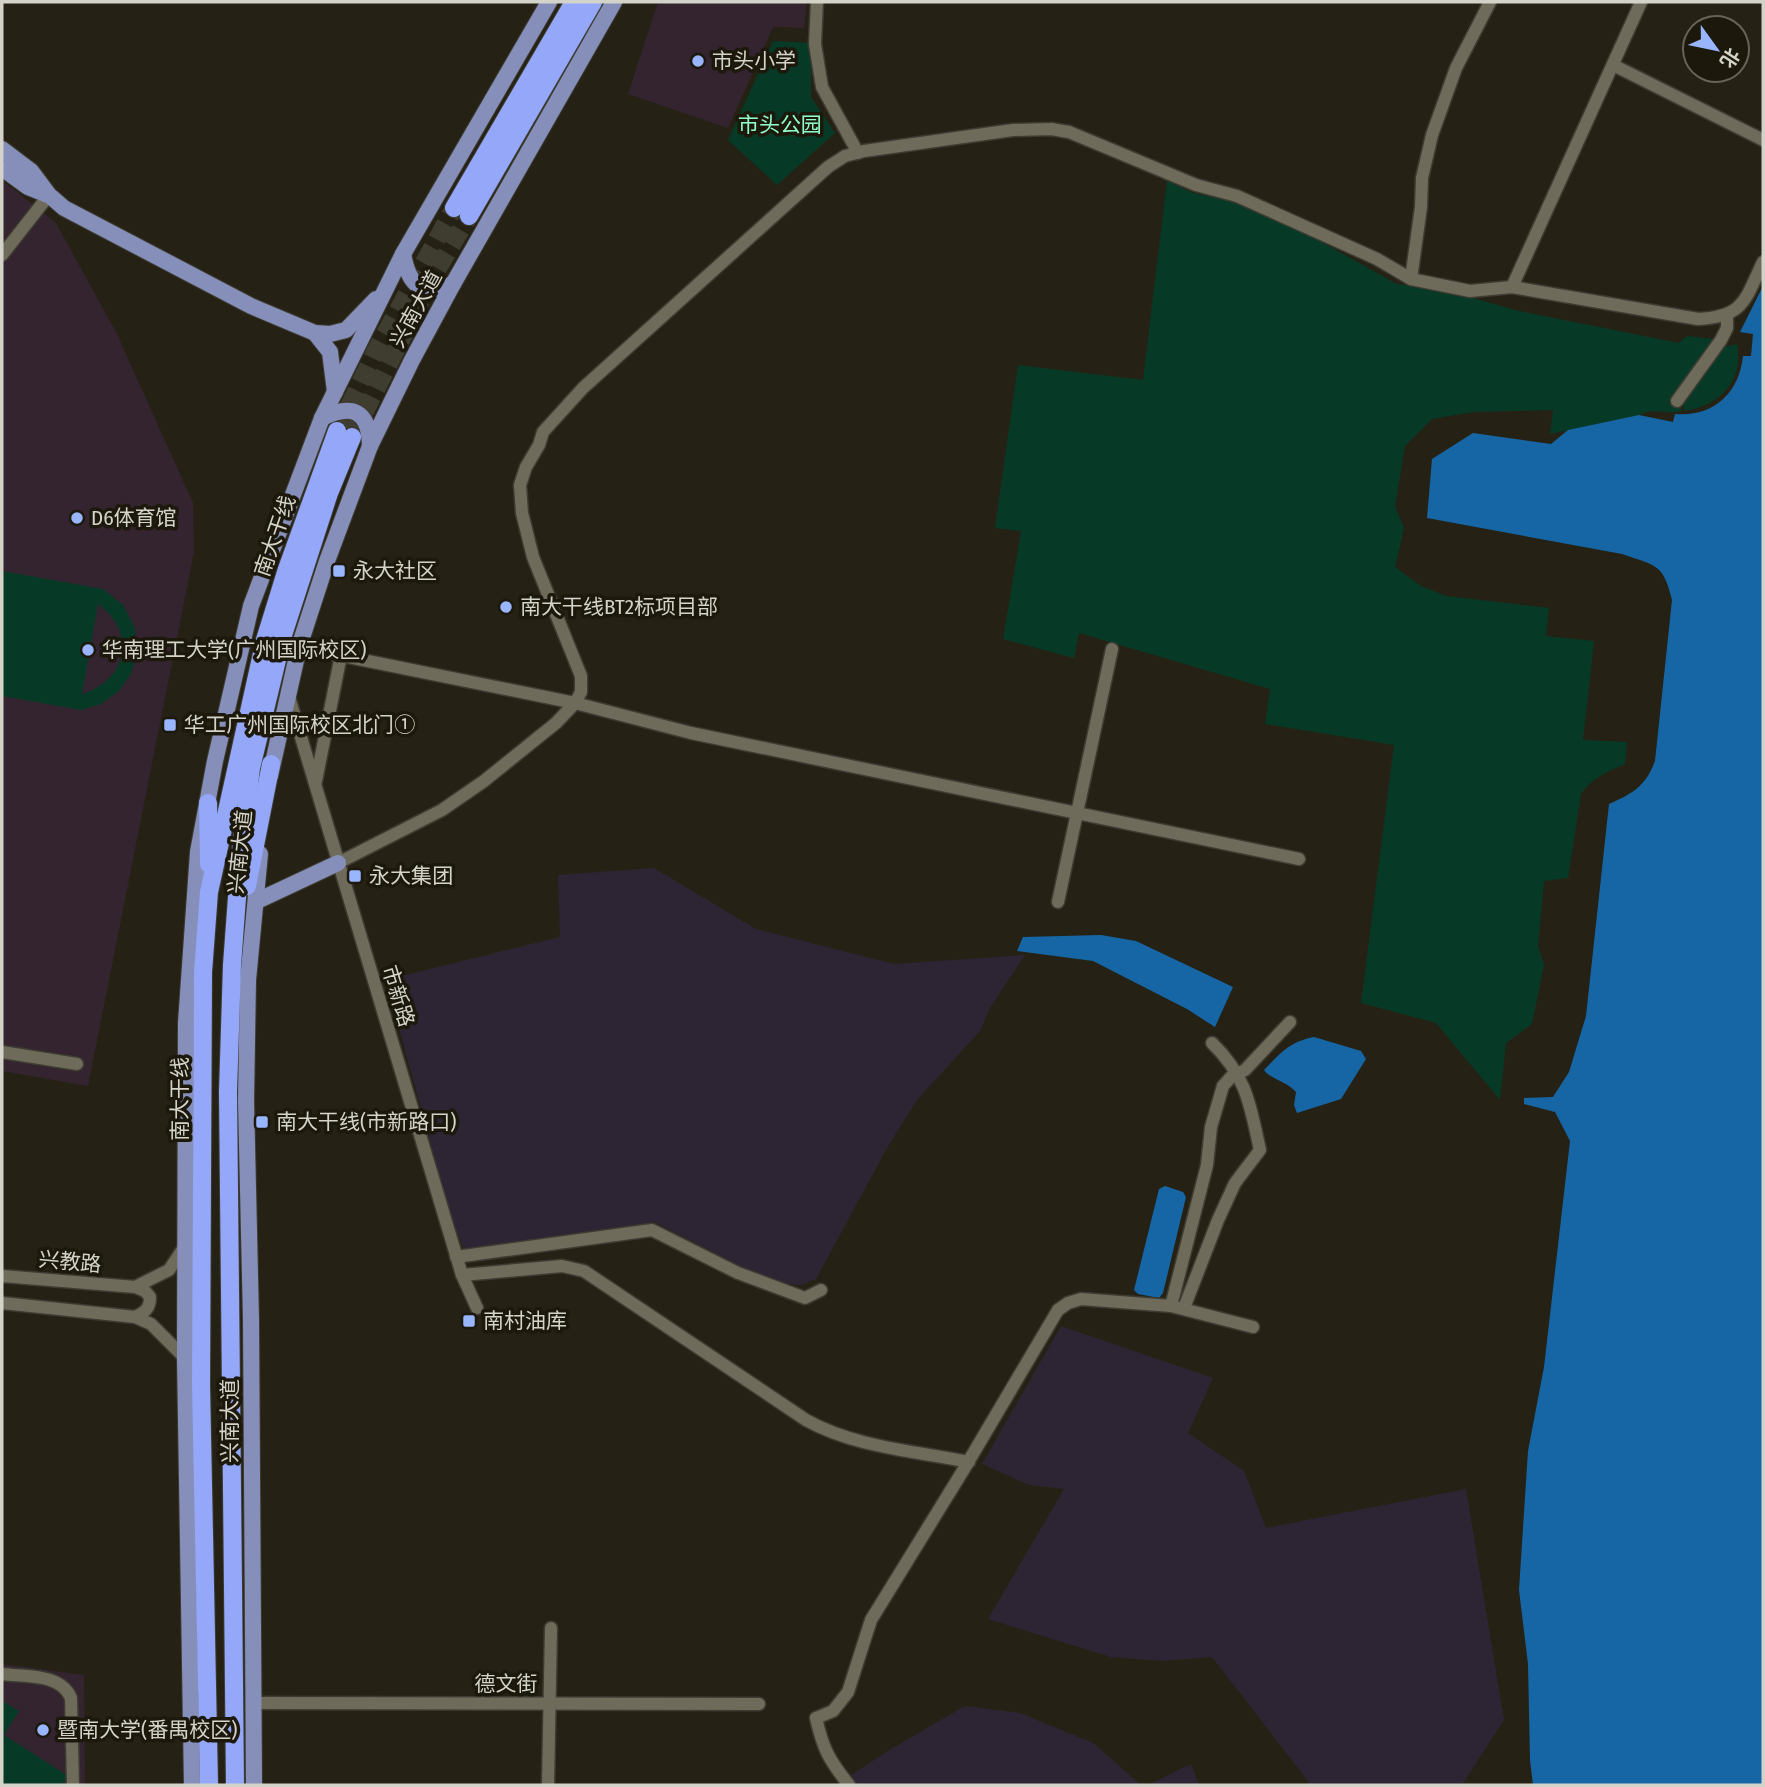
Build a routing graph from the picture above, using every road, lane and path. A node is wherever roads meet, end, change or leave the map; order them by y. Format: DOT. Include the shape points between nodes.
graph roads {
  1 [pos="549,2"];
  2 [pos="574,2"];
  3 [pos="593,2"];
  4 [pos="614,2"];
  5 [pos="817,2"];
  6 [pos="1490,2"];
  7 [pos="1641,2"];
  8 [pos="1613,65"];
  9 [pos="1763,140"];
  10 [pos="2,149"];
  11 [pos="858,153"];
  12 [pos="2,169"];
  13 [pos="49,195"];
  14 [pos="403,254"];
  15 [pos="2,255"];
  16 [pos="1763,262"];
  17 [pos="1410,279"];
  18 [pos="453,284"];
  19 [pos="1512,287"];
  20 [pos="387,288"];
  21 [pos="1727,315"];
  22 [pos="315,333"];
  23 [pos="335,393"];
  24 [pos="1677,401"];
  25 [pos="322,418"];
  26 [pos="370,446"];
  27 [pos="299,647"];
  28 [pos="1112,649"];
  29 [pos="341,655"];
  30 [pos="288,694"];
  31 [pos="575,704"];
  32 [pos="271,764"];
  33 [pos="315,785"];
  34 [pos="208,803"];
  35 [pos="1075,813"];
  36 [pos="1299,859"];
  37 [pos="338,863"];
  38 [pos="209,892"];
  39 [pos="257,901"];
  40 [pos="1058,902"];
  41 [pos="232,965"];
  42 [pos="1290,1022"];
  43 [pos="1212,1043"];
  44 [pos="2,1052"];
  45 [pos="77,1065"];
  46 [pos="1237,1074"];
  47 [pos="185,1246"];
  48 [pos="456,1257"];
  49 [pos="462,1275"];
  50 [pos="2,1276"];
  51 [pos="135,1287"];
  52 [pos="821,1290"];
  53 [pos="2,1303"];
  54 [pos="1177,1307"];
  55 [pos="477,1308"];
  56 [pos="135,1317"];
  57 [pos="1252,1327"];
  58 [pos="185,1358"];
  59 [pos="968,1461"];
  60 [pos="551,1628"];
  61 [pos="2,1674"];
  62 [pos="253,1703"];
  63 [pos="550,1703"];
  64 [pos="759,1704"];
  65 [pos="73,1785"];
  66 [pos="192,1785"];
  67 [pos="207,1785"];
  68 [pos="237,1785"];
  69 [pos="254,1785"];
  70 [pos="548,1785"];
  71 [pos="849,1785"];
  1 -- 14 [label="main road, 兴南大道"];
  2 -- 3 [label="highway" via="461,212"];
  4 -- 18 [label="main road, 兴南大道"];
  5 -- 11 [label="street" via="815,44 822,87"];
  6 -- 17 [label="street" via="1456,68 1432,135"];
  7 -- 8 [label="street"];
  8 -- 9 [label="street"];
  8 -- 19 [label="street"];
  10 -- 13 [label="main road" via="31,170"];
  11 -- 17 [label="street" via="1013,130 1069,132 1196,185 1237,196 1377,259"];
  11 -- 31 [label="street" via="828,167 583,388 542,432 520,485 522,513 533,556 581,676"];
  12 -- 13 [label="main road"];
  13 -- 15 [label="street"];
  13 -- 22 [label="main road" via="64,208 251,306"];
  14 -- 18 [label="main road" via="407,274 416,285 435,291"];
  14 -- 20 [label="main road, 兴南大道"];
  16 -- 21 [label="street" via="1744,301"];
  17 -- 19 [label="street" via="1470,290"];
  18 -- 26 [label="main road, 兴南大道"];
  19 -- 21 [label="street" via="1698,318"];
  20 -- 22 [label="main road" via="346,330"];
  20 -- 23 [label="main road, 兴南大道"];
  21 -- 24 [label="street" via="1721,340"];
  22 -- 23 [label="main road" via="330,352"];
  23 -- 25 [label="main road, 兴南大道"];
  25 -- 26 [label="main road" via="352,411 364,418 370,429"];
  25 -- 34 [label="main road, 兴南大道" via="251,606"];
  26 -- 27 [label="main road, 兴南大道"];
  27 -- 29 [label="street"];
  27 -- 30 [label="main road, 兴南大道"];
  28 -- 35 [label="street"];
  29 -- 31 [label="street"];
  29 -- 33 [label="street"];
  30 -- 32 [label="main road, 兴南大道"];
  30 -- 33 [label="street, 市新路"];
  31 -- 35 [label="street" via="691,733"];
  31 -- 37 [label="street" via="452,803"];
  32 -- 39 [label="main road, 兴南大道"];
  32 -- 41 [label="highway"];
  33 -- 37 [label="street, 市新路"];
  34 -- 38 [label="highway"];
  34 -- 47 [label="main road, 兴南大道" via="198,852 189,957"];
  35 -- 36 [label="street"];
  35 -- 40 [label="street"];
  37 -- 39 [label="main road"];
  37 -- 48 [label="street, 市新路"];
  38 -- 41 [label="highway, 南大干线" via="265,640 286,569 344,434 283,635 251,768"];
  38 -- 67 [label="highway, 南大干线" via="203,972 201,1357"];
  39 -- 62 [label="main road, 兴南大道" via="248,980 246,1101"];
  41 -- 68 [label="highway, 南大干线" via="228,1092"];
  42 -- 46 [label="street"];
  43 -- 46 [label="street"];
  44 -- 45 [label="street"];
  46 -- 54 [label="street" via="1223,1086 1217,1102"];
  46 -- 54 [label="street" via="1248,1094 1260,1150 1235,1183"];
  47 -- 51 [label="street" via="169,1270"];
  47 -- 58 [label="main road, 兴南大道"];
  48 -- 49 [label="street, 市新路"];
  48 -- 52 [label="street" via="652,1230 738,1273 805,1298"];
  49 -- 55 [label="street, 市新路"];
  49 -- 59 [label="street" via="562,1266 584,1271 828,1432"];
  50 -- 51 [label="street, 兴教路"];
  51 -- 56 [label="street" via="150,1297 150,1306"];
  53 -- 56 [label="street"];
  54 -- 57 [label="street"];
  54 -- 59 [label="street" via="1081,1299 1058,1310"];
  56 -- 58 [label="street" via="151,1324"];
  58 -- 66 [label="main road, 兴南大道"];
  59 -- 71 [label="street" via="870,1620 848,1692 833,1711 816,1718 822,1745"];
  60 -- 63 [label="street"];
  61 -- 65 [label="street" via="56,1681 68,1691"];
  62 -- 63 [label="street, 德文街"];
  62 -- 69 [label="main road, 兴南大道"];
  63 -- 64 [label="street, 德文街"];
  63 -- 70 [label="street"];
}
